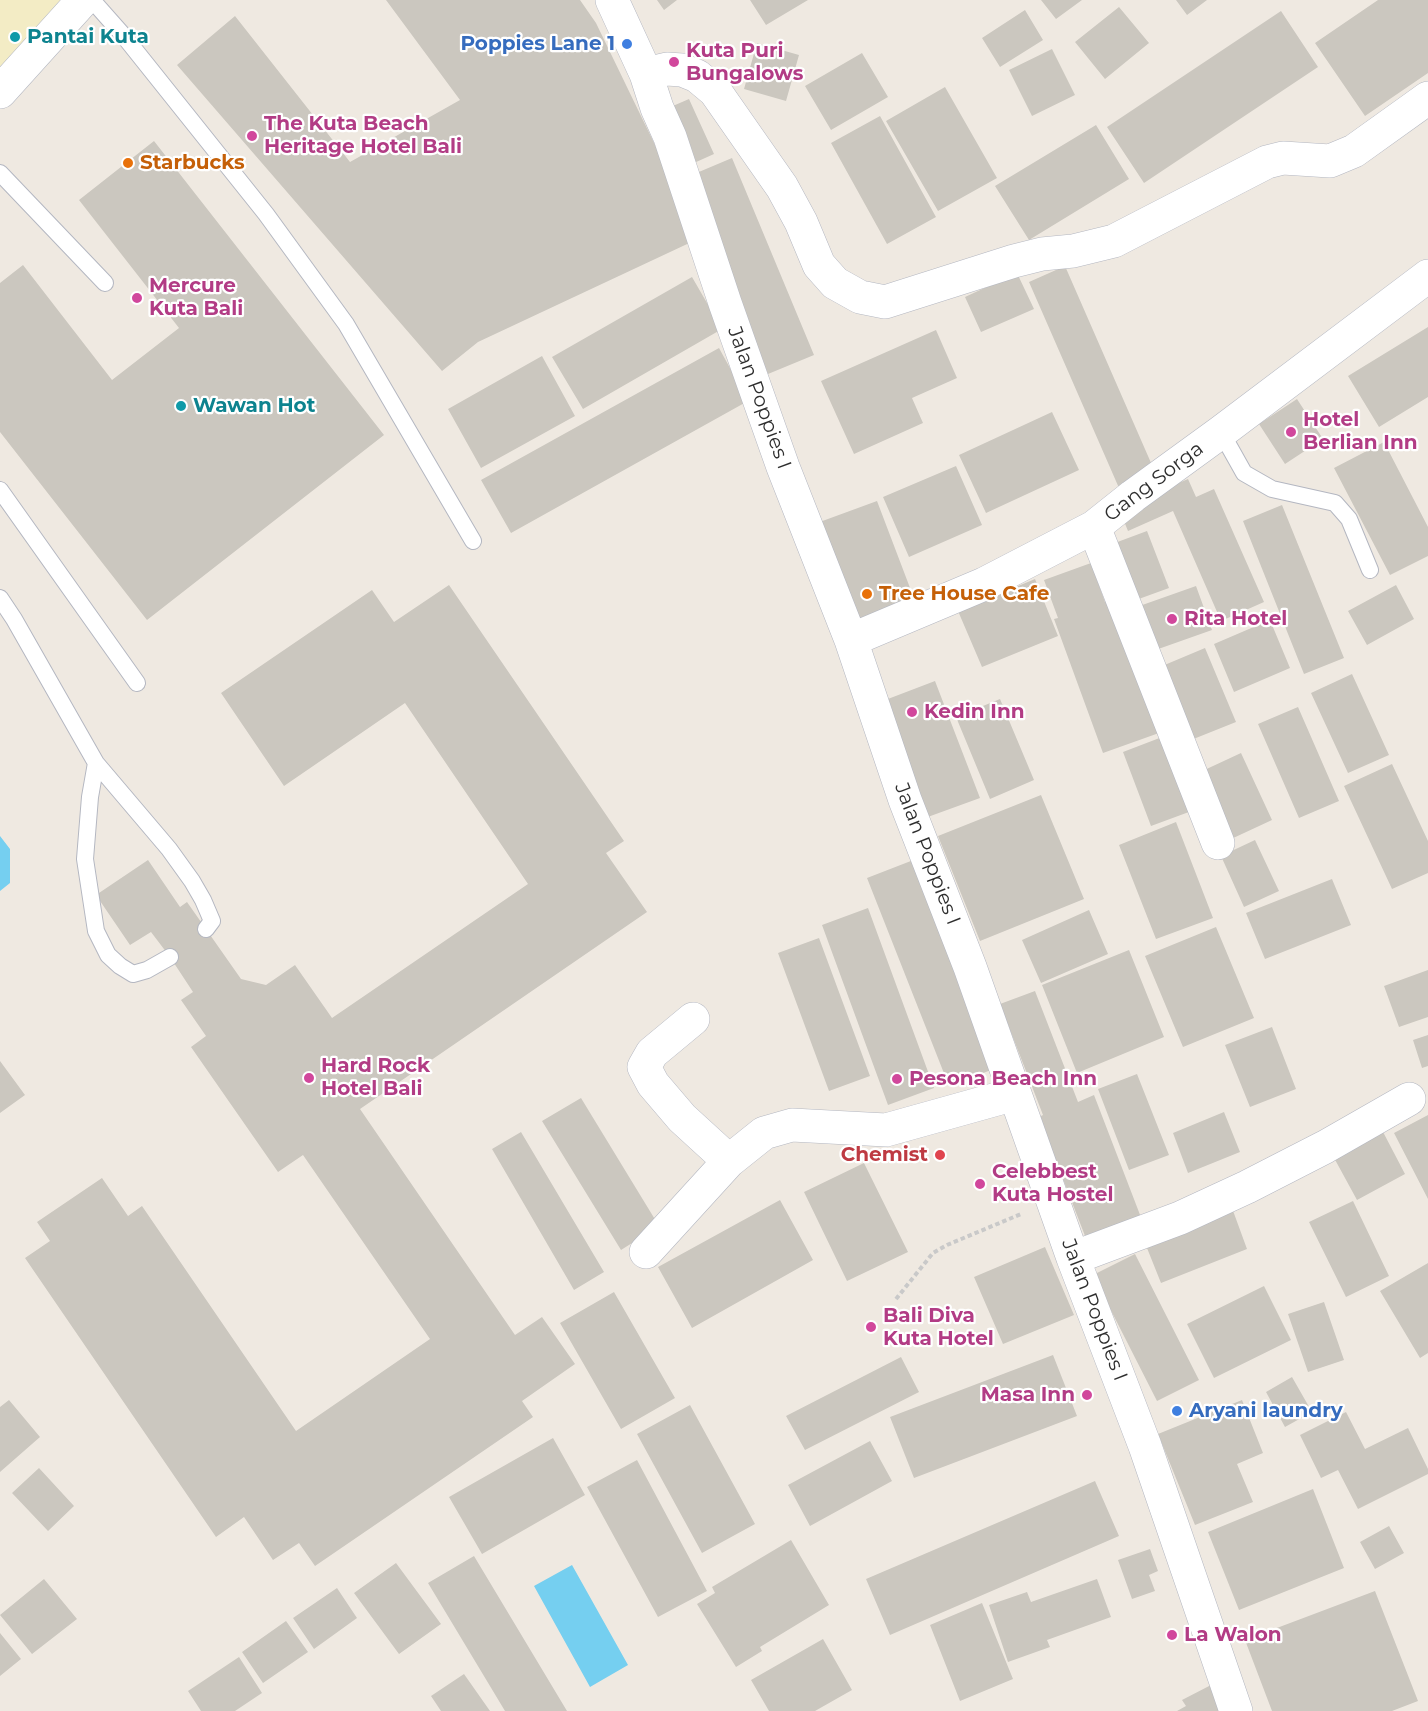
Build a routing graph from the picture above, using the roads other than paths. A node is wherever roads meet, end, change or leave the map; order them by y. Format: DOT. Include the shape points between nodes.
graph roads {
  1 [pos="83,0"];
  2 [pos="92,0"];
  3 [pos="612,0"];
  4 [pos="646,74"];
  5 [pos="0,92"];
  6 [pos="1428,98"];
  7 [pos="0,173"];
  8 [pos="1428,276"];
  9 [pos="105,283"];
  10 [pos="1221,432"];
  11 [pos="0,490"];
  12 [pos="6,511"];
  13 [pos="1094,527"];
  14 [pos="472,541"];
  15 [pos="1370,570"];
  16 [pos="0,598"];
  17 [pos="850,640"];
  18 [pos="137,683"];
  19 [pos="96,763"];
  20 [pos="1218,843"];
  21 [pos="206,929"];
  22 [pos="170,957"];
  23 [pos="693,1019"];
  24 [pos="1015,1094"];
  25 [pos="1409,1099"];
  26 [pos="729,1161"];
  27 [pos="646,1252"];
  28 [pos="1073,1258"];
  29 [pos="1236,1711"];
  1 -- 5 [label="street"];
  2 -- 14 [label="lane" via="259,206 346,324"];
  3 -- 4 [label="street, Jalan Poppies I"];
  4 -- 6 [label="street" via="682,70 715,91 782,186 819,265 835,283 860,297 885,302 1014,261 1114,241 1267,162 1330,161 1354,151"];
  4 -- 17 [label="street, Jalan Poppies I" via="783,467"];
  7 -- 9 [label="lane"];
  8 -- 10 [label="street, Gang Sorga"];
  10 -- 13 [label="street, Gang Sorga"];
  10 -- 15 [label="lane" via="1244,473 1272,489 1335,503 1349,519"];
  11 -- 12 [label="lane"];
  12 -- 18 [label="lane"];
  13 -- 17 [label="street, Gang Sorga" via="984,584"];
  13 -- 20 [label="street"];
  16 -- 19 [label="lane"];
  17 -- 24 [label="street, Jalan Poppies I"];
  19 -- 21 [label="lane" via="192,881 212,921"];
  19 -- 22 [label="lane" via="85,859 96,931 108,955 133,974"];
  23 -- 26 [label="street" via="652,1053 644,1067 682,1118"];
  24 -- 26 [label="street" via="886,1130 792,1125 765,1132"];
  24 -- 28 [label="street, Jalan Poppies I"];
  25 -- 28 [label="street" via="1247,1187 1180,1218"];
  26 -- 27 [label="street"];
  28 -- 29 [label="street, Jalan Poppies I" via="1145,1446"];
}
